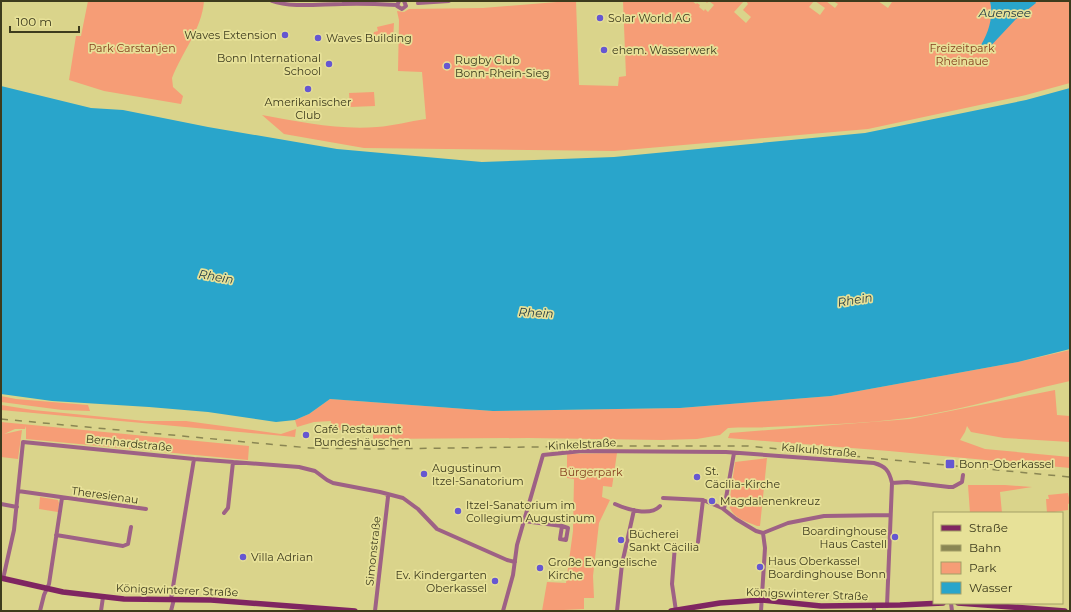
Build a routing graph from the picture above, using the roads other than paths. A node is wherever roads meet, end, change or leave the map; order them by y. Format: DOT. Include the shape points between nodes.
graph roads {
  1 [pos="272,1"];
  2 [pos="404,1"];
  3 [pos="449,1"];
  4 [pos="398,3"];
  5 [pos="418,3"];
  6 [pos="734,453"];
  7 [pos="194,458"];
  8 [pos="233,462"];
  9 [pos="963,475"];
  10 [pos="892,483"];
  11 [pos="18,491"];
  12 [pos="387,494"];
  13 [pos="62,498"];
  14 [pos="663,498"];
  15 [pos="703,500"];
  16 [pos="1,504"];
  17 [pos="615,504"];
  18 [pos="660,506"];
  19 [pos="16,507"];
  20 [pos="146,509"];
  21 [pos="724,509"];
  22 [pos="634,510"];
  23 [pos="224,513"];
  24 [pos="890,514"];
  25 [pos="524,521"];
  26 [pos="562,526"];
  27 [pos="131,527"];
  28 [pos="763,533"];
  29 [pos="56,535"];
  30 [pos="698,542"];
  31 [pos="675,546"];
  32 [pos="515,562"];
  33 [pos="2,579"];
  34 [pos="46,589"];
  35 [pos="103,597"];
  36 [pos="172,599"];
  37 [pos="762,600"];
  38 [pos="933,604"];
  39 [pos="971,604"];
  40 [pos="887,606"];
  41 [pos="874,609"];
  42 [pos="40,611"];
  43 [pos="101,611"];
  44 [pos="171,611"];
  45 [pos="354,611"];
  46 [pos="375,611"];
  47 [pos="503,611"];
  48 [pos="617,611"];
  49 [pos="671,611"];
  50 [pos="676,611"];
  51 [pos="761,611"];
  52 [pos="1065,611"];
  1 -- 4 [label="street" via="280,4 313,5"];
  2 -- 4 [label="street" via="406,6 403,8 399,8"];
  3 -- 5 [label="street"];
  6 -- 10 [label="street, Kalkuhlstraße" via="874,463 884,467"];
  6 -- 21 [label="street"];
  6 -- 25 [label="street, Kinkelstraße" via="582,451 543,455"];
  7 -- 8 [label="street, Bernhardstraße"];
  7 -- 11 [label="street, Bernhardstraße" via="23,442"];
  7 -- 36 [label="street"];
  8 -- 12 [label="street, Bernhardstraße" via="307,468 333,483"];
  8 -- 23 [label="street" via="228,508"];
  9 -- 10 [label="street" via="962,482 953,487"];
  10 -- 24 [label="street"];
  11 -- 13 [label="street, Theresienau"];
  11 -- 19 [label="street"];
  12 -- 32 [label="street, Bernhardstraße" via="409,501 437,528 449,535"];
  12 -- 46 [label="street, Simonstraße"];
  13 -- 20 [label="street, Theresienau"];
  13 -- 29 [label="street, Theresienau"];
  14 -- 15 [label="street"];
  15 -- 21 [label="street"];
  15 -- 30 [label="street"];
  16 -- 19 [label="street"];
  17 -- 22 [label="street"];
  18 -- 22 [label="street" via="655,510"];
  19 -- 33 [label="street" via="14,530"];
  21 -- 28 [label="street" via="736,519"];
  22 -- 48 [label="street" via="622,564"];
  24 -- 28 [label="street" via="824,516 788,523"];
  24 -- 40 [label="street"];
  25 -- 26 [label="street"];
  25 -- 32 [label="street, Kinkelstraße"];
  27 -- 29 [label="street" via="128,544 123,546"];
  28 -- 37 [label="street" via="765,548"];
  29 -- 34 [label="street, Theresienau" via="49,584"];
  31 -- 50 [label="street" via="672,584"];
  32 -- 47 [label="street, Kinkelstraße"];
  33 -- 34 [label="main road, Königswinterer Straße"];
  34 -- 35 [label="main road, Königswinterer Straße"];
  34 -- 42 [label="street, Theresienau"];
  35 -- 36 [label="main road, Königswinterer Straße"];
  35 -- 43 [label="street"];
  36 -- 44 [label="street"];
  36 -- 45 [label="main road, Königswinterer Straße"];
  37 -- 41 [label="main road, Königswinterer Straße"];
  37 -- 50 [label="main road, Königswinterer Straße" via="720,603"];
  37 -- 51 [label="street"];
  38 -- 40 [label="main road, Königswinterer Straße"];
  39 -- 52 [label="main road"];
  40 -- 41 [label="main road, Königswinterer Straße"];
  49 -- 50 [label="main road, Königswinterer Straße"];
}
